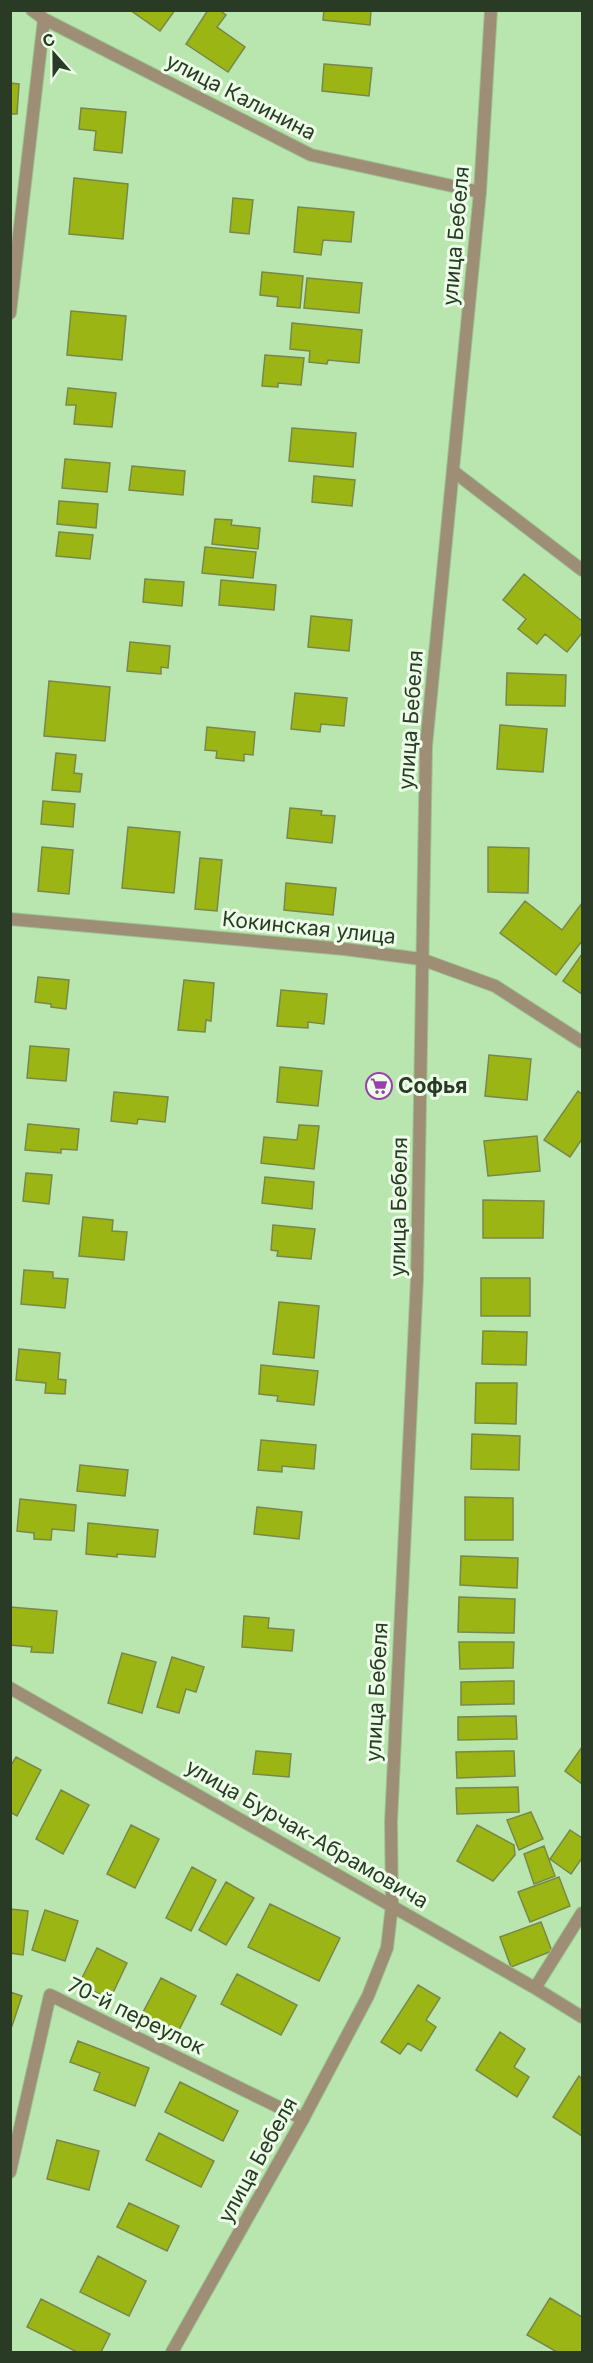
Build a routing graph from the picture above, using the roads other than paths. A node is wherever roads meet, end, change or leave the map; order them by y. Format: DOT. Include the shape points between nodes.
graph roads {
  1 [pos="32,10"];
  2 [pos="491,10"];
  3 [pos="44,19"];
  4 [pos="480,192"];
  5 [pos="10,313"];
  6 [pos="453,471"];
  7 [pos="582,570"];
  8 [pos="10,919"];
  9 [pos="422,959"];
  10 [pos="582,1041"];
  11 [pos="10,1688"];
  12 [pos="392,1905"];
  13 [pos="582,1913"];
  14 [pos="535,1988"];
  15 [pos="582,2017"];
  16 [pos="303,2119"];
  17 [pos="10,2172"];
  18 [pos="172,2352"];
  1 -- 3 [label="street, улица Калинина"];
  2 -- 4 [label="street, улица Бебеля"];
  3 -- 4 [label="street, улица Калинина" via="311,155"];
  3 -- 5 [label="street"];
  4 -- 6 [label="street, улица Бебеля"];
  6 -- 7 [label="street"];
  6 -- 9 [label="street, улица Бебеля" via="426,746"];
  8 -- 9 [label="street, Кокинская улица"];
  9 -- 10 [label="street, Кокинская улица" via="495,986"];
  9 -- 12 [label="street, улица Бебеля" via="417,1278 391,1810"];
  11 -- 12 [label="street, улица Бурчак-Абрамовича"];
  12 -- 14 [label="street, улица Бурчак-Абрамовича"];
  12 -- 16 [label="street, улица Бебеля" via="387,1948 368,1996"];
  13 -- 14 [label="street"];
  14 -- 15 [label="street, улица Бурчак-Абрамовича"];
  16 -- 17 [label="street, 70-й переулок" via="50,1995"];
  16 -- 18 [label="street, улица Бебеля"];
}
